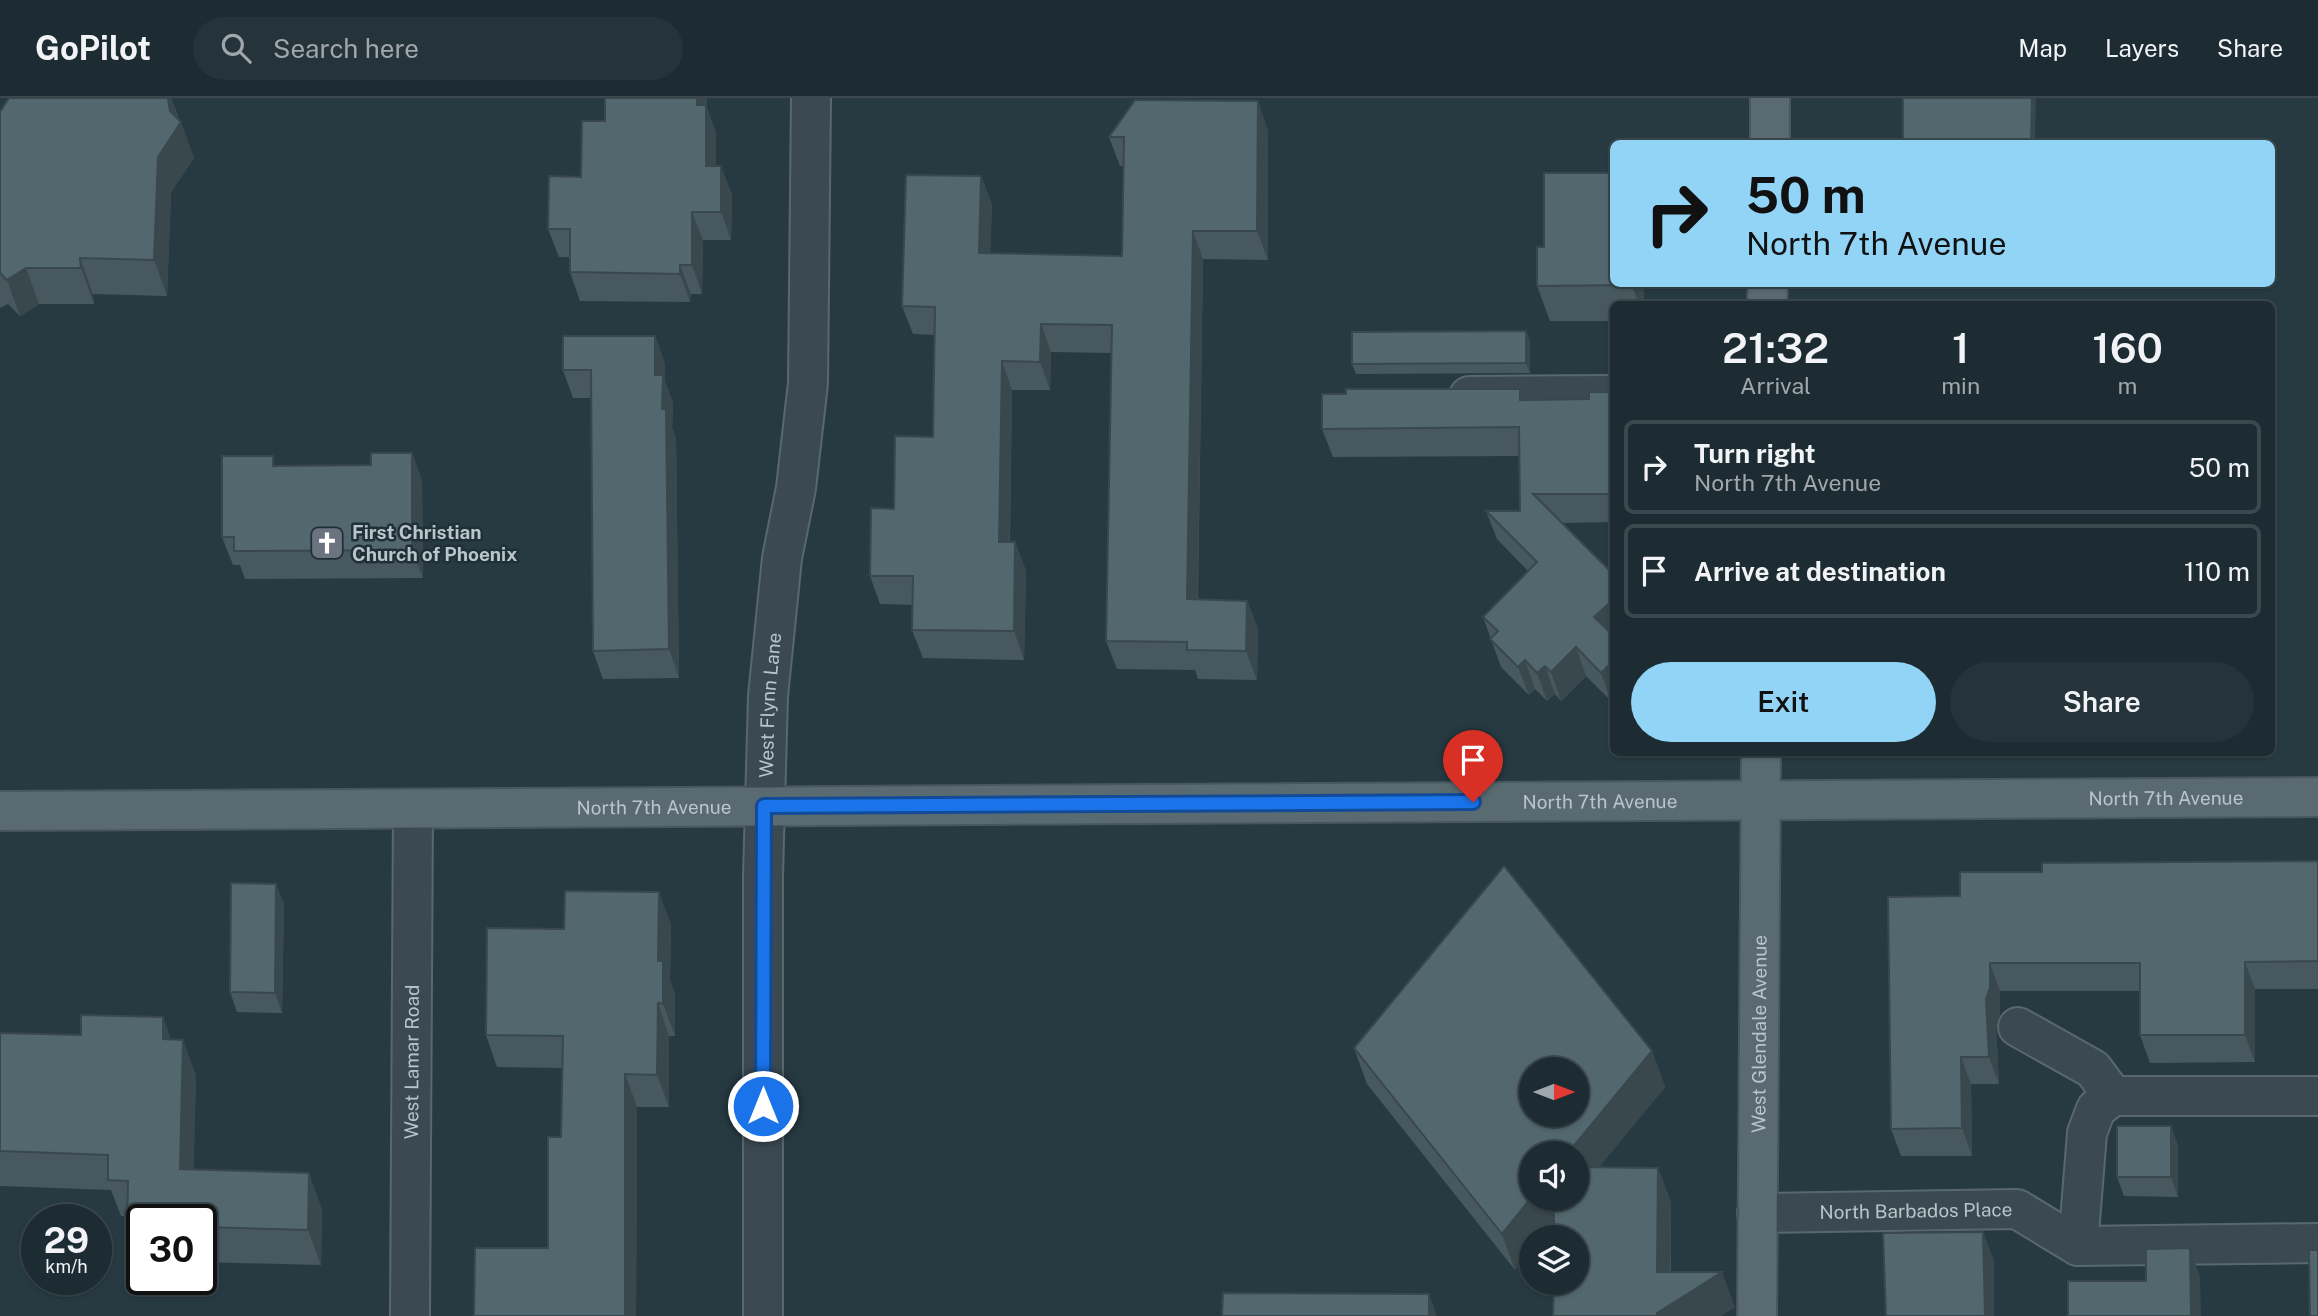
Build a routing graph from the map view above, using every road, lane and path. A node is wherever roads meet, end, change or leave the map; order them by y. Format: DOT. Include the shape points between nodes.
graph roads {
  1 [pos="811,98"];
  2 [pos="1770,98"];
  3 [pos="1770,140"];
  4 [pos="1438,396"];
  5 [pos="1610,396"];
  6 [pos="1761,756"];
  7 [pos="2318,797"];
  8 [pos="1761,801"];
  9 [pos="764,806"];
  10 [pos="413,809"];
  11 [pos="0,811"];
  12 [pos="2018,1027"];
  13 [pos="2113,1096"];
  14 [pos="2318,1096"];
  15 [pos="1757,1213"];
  16 [pos="2318,1243"];
  17 [pos="2078,1246"];
  18 [pos="410,1316"];
  19 [pos="763,1316"];
  20 [pos="1757,1316"];
  1 -- 9 [label="street, West Flynn Lane" via="808,383 769,682"];
  2 -- 3 [label="main road"];
  4 -- 5 [label="street"];
  6 -- 8 [label="main road, West Glendale Avenue"];
  7 -- 8 [label="main road, North 7th Avenue"];
  8 -- 9 [label="main road, North 7th Avenue"];
  8 -- 15 [label="main road, West Glendale Avenue"];
  9 -- 10 [label="main road, North 7th Avenue"];
  9 -- 19 [label="street, West Flynn Lane"];
  10 -- 11 [label="main road, North 7th Avenue"];
  10 -- 18 [label="street, West Lamar Road"];
  12 -- 13 [label="street" via="2093,1069"];
  13 -- 14 [label="street"];
  13 -- 17 [label="street" via="2096,1109 2087,1133"];
  15 -- 17 [label="street, North Barbados Place" via="2017,1209"];
  15 -- 20 [label="main road, West Glendale Avenue"];
  16 -- 17 [label="street"];
}
